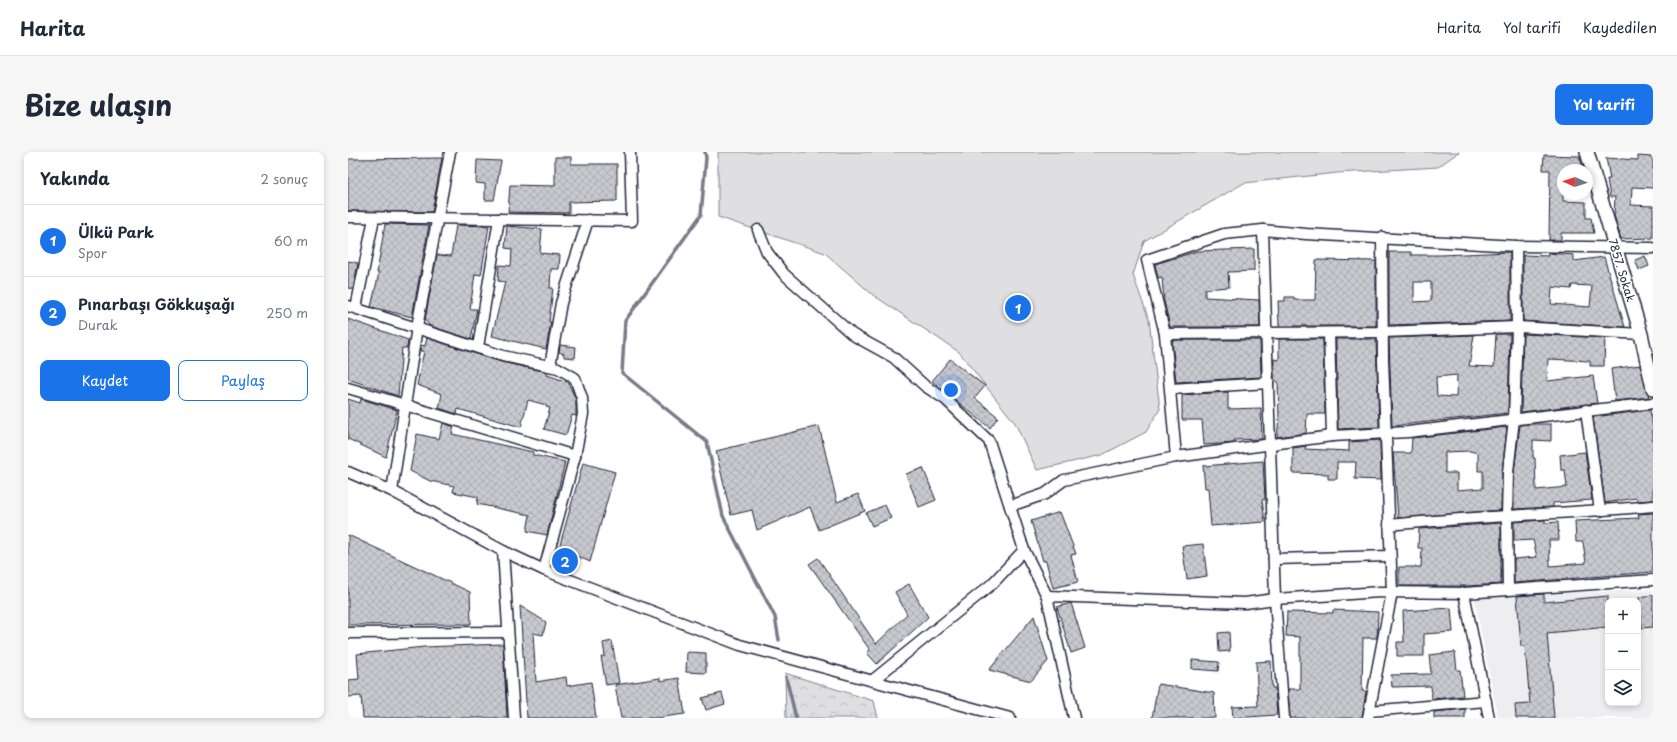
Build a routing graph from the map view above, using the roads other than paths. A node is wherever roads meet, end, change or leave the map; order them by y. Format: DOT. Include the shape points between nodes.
graph roads {
  1 [pos="450,152"];
  2 [pos="630,152"];
  3 [pos="1587,152"];
  4 [pos="348,217"];
  5 [pos="374,218"];
  6 [pos="438,219"];
  7 [pos="499,219"];
  8 [pos="588,220"];
  9 [pos="758,230"];
  10 [pos="1263,230"];
  11 [pos="1382,237"];
  12 [pos="1516,246"];
  13 [pos="1616,248"];
  14 [pos="1653,248"];
  15 [pos="352,307"];
  16 [pos="417,327"];
  17 [pos="1517,327"];
  18 [pos="1384,332"];
  19 [pos="1266,333"];
  20 [pos="1329,333"];
  21 [pos="1165,334"];
  22 [pos="1641,334"];
  23 [pos="478,347"];
  24 [pos="550,366"];
  25 [pos="1268,383"];
  26 [pos="348,388"];
  27 [pos="1653,388"];
  28 [pos="1171,390"];
  29 [pos="1653,403"];
  30 [pos="405,405"];
  31 [pos="1586,410"];
  32 [pos="1514,419"];
  33 [pos="1386,434"];
  34 [pos="1332,436"];
  35 [pos="1269,444"];
  36 [pos="575,456"];
  37 [pos="1176,457"];
  38 [pos="348,472"];
  39 [pos="392,491"];
  40 [pos="1010,506"];
  41 [pos="1653,506"];
  42 [pos="1600,511"];
  43 [pos="1507,517"];
  44 [pos="1389,525"];
  45 [pos="503,550"];
  46 [pos="1024,550"];
  47 [pos="1390,556"];
  48 [pos="1274,559"];
  49 [pos="544,570"];
  50 [pos="1653,580"];
  51 [pos="1508,590"];
  52 [pos="1392,592"];
  53 [pos="1464,593"];
  54 [pos="1047,596"];
  55 [pos="1275,599"];
  56 [pos="507,632"];
  57 [pos="348,633"];
  58 [pos="873,680"];
  59 [pos="1486,701"];
  60 [pos="1369,714"];
  61 [pos="514,718"];
  62 [pos="1010,718"];
  63 [pos="1074,718"];
  64 [pos="1284,718"];
  65 [pos="1489,718"];
  1 -- 6 [label="street"];
  2 -- 8 [label="street" via="632,221"];
  3 -- 13 [label="street, 7857. Sokak"];
  4 -- 5 [label="street"];
  5 -- 6 [label="street"];
  5 -- 15 [label="street"];
  6 -- 7 [label="street"];
  6 -- 16 [label="street"];
  7 -- 8 [label="street"];
  7 -- 23 [label="street"];
  8 -- 24 [label="street" via="561,303"];
  9 -- 40 [label="street" via="767,252 784,274 853,335 893,357 925,386 945,399 989,441"];
  10 -- 11 [label="street"];
  10 -- 19 [label="street"];
  10 -- 21 [label="street" via="1224,234 1147,260"];
  11 -- 12 [label="street"];
  11 -- 18 [label="street"];
  12 -- 13 [label="street"];
  12 -- 17 [label="street"];
  13 -- 14 [label="street"];
  13 -- 22 [label="street, 7857. Sokak"];
  15 -- 16 [label="street"];
  16 -- 23 [label="street"];
  16 -- 30 [label="street"];
  17 -- 18 [label="street"];
  17 -- 22 [label="street"];
  17 -- 32 [label="street"];
  18 -- 20 [label="street"];
  18 -- 33 [label="street"];
  19 -- 20 [label="street"];
  19 -- 21 [label="street"];
  19 -- 25 [label="street"];
  20 -- 34 [label="street"];
  21 -- 28 [label="street"];
  22 -- 27 [label="street, 7857. Sokak"];
  23 -- 24 [label="street" via="503,356"];
  24 -- 36 [label="street" via="575,378 582,398 583,414"];
  25 -- 28 [label="street"];
  25 -- 35 [label="street"];
  26 -- 30 [label="street"];
  28 -- 37 [label="street"];
  29 -- 31 [label="street"];
  30 -- 36 [label="street"];
  30 -- 39 [label="street"];
  31 -- 32 [label="street"];
  31 -- 42 [label="street"];
  32 -- 33 [label="street"];
  32 -- 43 [label="street" via="1508,472"];
  33 -- 34 [label="street"];
  33 -- 44 [label="street"];
  34 -- 35 [label="street"];
  35 -- 37 [label="street"];
  35 -- 48 [label="street"];
  36 -- 49 [label="street"];
  37 -- 40 [label="street" via="1064,480 1045,494"];
  38 -- 39 [label="street"];
  39 -- 45 [label="street"];
  40 -- 46 [label="street"];
  41 -- 42 [label="street"];
  42 -- 43 [label="street"];
  43 -- 44 [label="street" via="1446,519"];
  43 -- 51 [label="street"];
  44 -- 47 [label="street"];
  45 -- 49 [label="street"];
  45 -- 56 [label="street"];
  46 -- 54 [label="street"];
  46 -- 58 [label="street" via="992,584"];
  47 -- 48 [label="street"];
  47 -- 52 [label="street"];
  48 -- 55 [label="street"];
  49 -- 58 [label="street" via="740,645"];
  50 -- 51 [label="street"];
  51 -- 53 [label="street"];
  52 -- 53 [label="street"];
  52 -- 55 [label="street"];
  52 -- 60 [label="street"];
  53 -- 59 [label="street"];
  54 -- 55 [label="street" via="1245,603"];
  54 -- 63 [label="street"];
  55 -- 64 [label="street"];
  56 -- 57 [label="street"];
  56 -- 61 [label="street"];
  58 -- 62 [label="street"];
  59 -- 60 [label="street"];
  59 -- 65 [label="street"];
}
